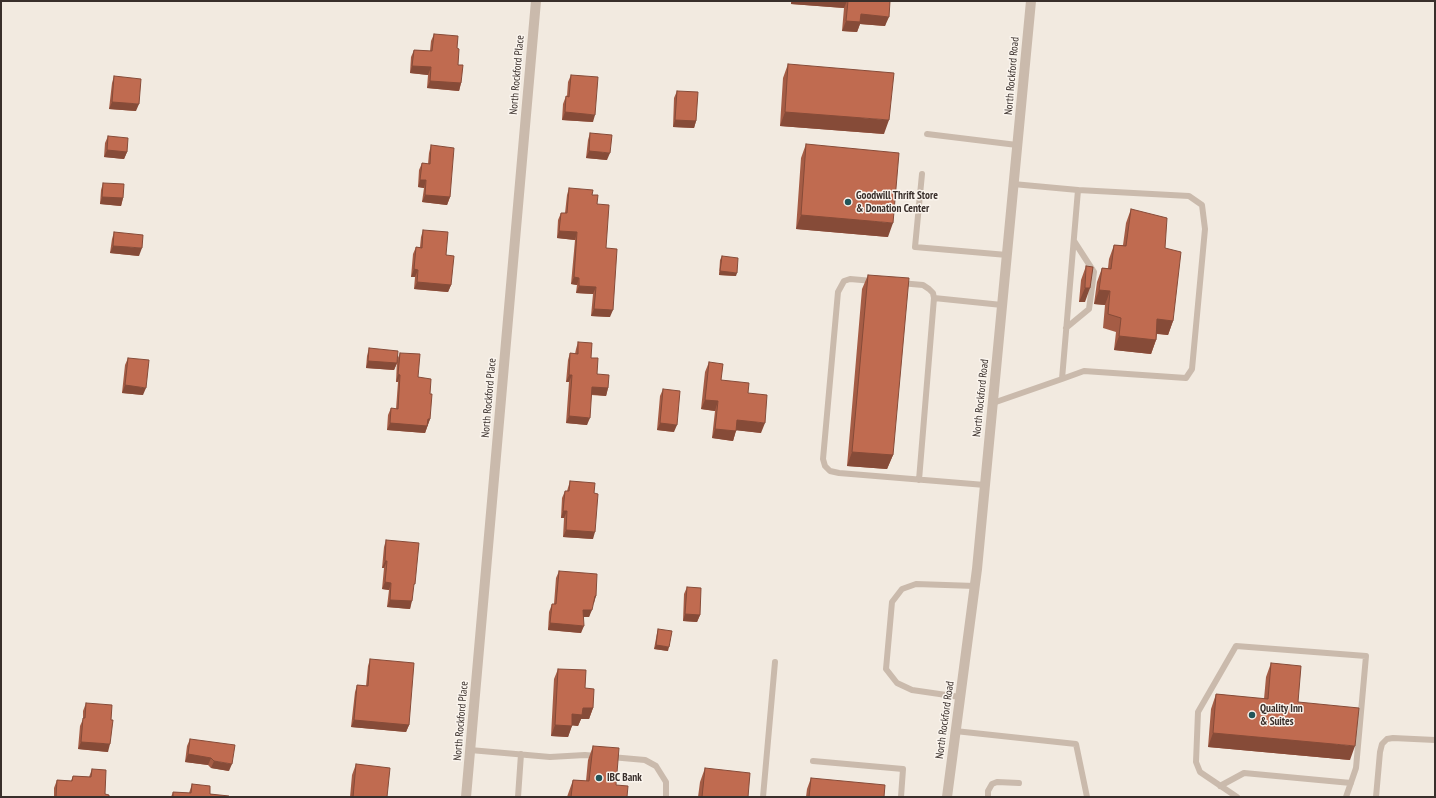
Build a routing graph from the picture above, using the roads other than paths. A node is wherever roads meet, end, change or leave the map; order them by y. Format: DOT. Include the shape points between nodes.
graph roads {
  1 [pos="536,1"];
  2 [pos="1031,1"];
  3 [pos="927,134"];
  4 [pos="1017,145"];
  5 [pos="922,174"];
  6 [pos="1013,184"];
  7 [pos="1078,190"];
  8 [pos="1074,242"];
  9 [pos="1007,255"];
  10 [pos="879,281"];
  11 [pos="894,282"];
  12 [pos="934,298"];
  13 [pos="1002,305"];
  14 [pos="1066,328"];
  15 [pos="1062,379"];
  16 [pos="993,403"];
  17 [pos="919,480"];
  18 [pos="985,485"];
  19 [pos="975,586"];
  20 [pos="775,662"];
  21 [pos="960,697"];
  22 [pos="955,731"];
  23 [pos="1435,740"];
  24 [pos="470,750"];
  25 [pos="521,754"];
  26 [pos="600,756"];
  27 [pos="607,757"];
  28 [pos="813,761"];
  29 [pos="1019,783"];
  30 [pos="1351,783"];
  31 [pos="1220,786"];
  32 [pos="466,797"];
  33 [pos="518,797"];
  34 [pos="666,797"];
  35 [pos="763,797"];
  36 [pos="901,797"];
  37 [pos="947,797"];
  38 [pos="988,797"];
  39 [pos="1088,797"];
  40 [pos="1237,797"];
  41 [pos="1346,797"];
  42 [pos="1376,797"];
  1 -- 24 [label="street, North Rockford Place"];
  2 -- 4 [label="street, North Rockford Road"];
  3 -- 4 [label="lane"];
  4 -- 6 [label="street, North Rockford Road"];
  5 -- 9 [label="lane" via="915,247"];
  6 -- 7 [label="lane"];
  6 -- 9 [label="street, North Rockford Road"];
  7 -- 8 [label="lane"];
  7 -- 15 [label="lane" via="1189,196 1202,205 1205,229 1192,369 1186,378 1084,371"];
  8 -- 14 [label="lane"];
  8 -- 14 [label="lane" via="1094,272 1089,309"];
  9 -- 13 [label="street, North Rockford Road"];
  10 -- 17 [label="lane" via="850,279 844,281 838,292 823,459 830,471 839,473"];
  11 -- 12 [label="lane" via="923,285 930,289"];
  12 -- 13 [label="lane"];
  12 -- 17 [label="lane"];
  13 -- 16 [label="street, North Rockford Road"];
  14 -- 15 [label="lane"];
  15 -- 16 [label="lane"];
  16 -- 18 [label="street, North Rockford Road"];
  17 -- 18 [label="lane"];
  18 -- 19 [label="street, North Rockford Road"];
  19 -- 21 [label="street, North Rockford Road"];
  19 -- 21 [label="lane" via="916,584 902,589 892,602 886,669 897,683 912,690"];
  20 -- 35 [label="lane"];
  21 -- 22 [label="street, North Rockford Road"];
  22 -- 37 [label="street, North Rockford Road"];
  22 -- 39 [label="lane" via="1076,744"];
  23 -- 42 [label="lane" via="1387,739 1382,744 1380,752"];
  24 -- 25 [label="lane"];
  24 -- 32 [label="street, North Rockford Place"];
  25 -- 26 [label="lane" via="550,757"];
  25 -- 33 [label="lane"];
  27 -- 34 [label="lane" via="645,760 656,766 666,782"];
  28 -- 36 [label="lane" via="903,769"];
  29 -- 38 [label="lane" via="992,784 988,790"];
  30 -- 31 [label="lane" via="1244,773"];
  30 -- 31 [label="lane" via="1356,768 1366,656 1236,646 1198,712 1196,762 1200,772"];
  30 -- 41 [label="lane"];
  31 -- 40 [label="lane"];
}
